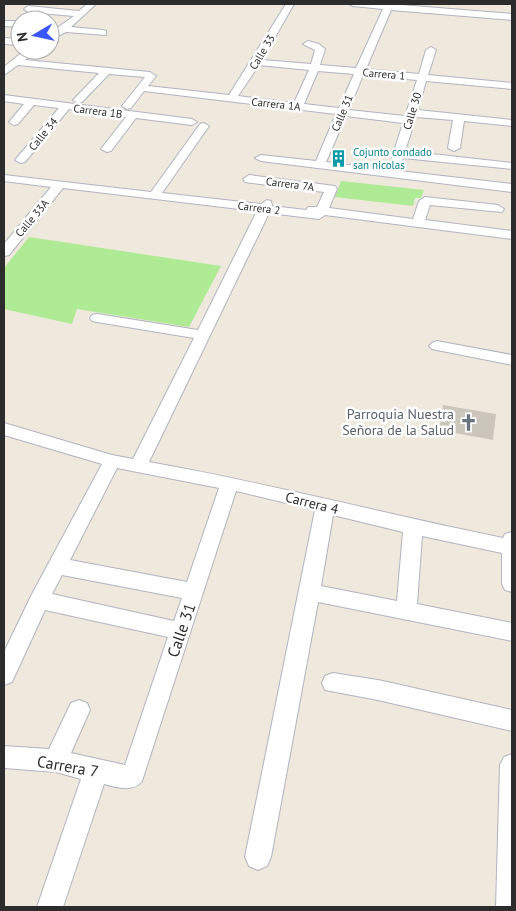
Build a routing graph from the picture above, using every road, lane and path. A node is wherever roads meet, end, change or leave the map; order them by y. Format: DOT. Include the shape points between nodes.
graph roads {
  1 [pos="92,4"];
  2 [pos="290,4"];
  3 [pos="354,4"];
  4 [pos="364,4"];
  5 [pos="388,6"];
  6 [pos="426,7"];
  7 [pos="28,9"];
  8 [pos="81,14"];
  9 [pos="512,17"];
  10 [pos="6,24"];
  11 [pos="10,24"];
  12 [pos="60,27"];
  13 [pos="66,28"];
  14 [pos="60,31"];
  15 [pos="103,33"];
  16 [pos="308,44"];
  17 [pos="431,50"];
  18 [pos="256,62"];
  19 [pos="279,65"];
  20 [pos="9,66"];
  21 [pos="314,69"];
  22 [pos="107,70"];
  23 [pos="359,72"];
  24 [pos="274,75"];
  25 [pos="422,77"];
  26 [pos="512,86"];
  27 [pos="142,88"];
  28 [pos="4,98"];
  29 [pos="78,100"];
  30 [pos="232,100"];
  31 [pos="32,101"];
  32 [pos="65,107"];
  33 [pos="298,107"];
  34 [pos="130,110"];
  35 [pos="343,112"];
  36 [pos="410,116"];
  37 [pos="460,118"];
  38 [pos="14,122"];
  39 [pos="192,122"];
  40 [pos="512,123"];
  41 [pos="204,126"];
  42 [pos="454,148"];
  43 [pos="107,149"];
  44 [pos="399,154"];
  45 [pos="261,158"];
  46 [pos="21,160"];
  47 [pos="320,164"];
  48 [pos="512,166"];
  49 [pos="393,172"];
  50 [pos="4,178"];
  51 [pos="249,179"];
  52 [pos="90,182"];
  53 [pos="60,184"];
  54 [pos="512,188"];
  55 [pos="157,191"];
  56 [pos="193,198"];
  57 [pos="267,206"];
  58 [pos="498,209"];
  59 [pos="321,213"];
  60 [pos="417,224"];
  61 [pos="512,237"];
  62 [pos="4,252"];
  63 [pos="97,318"];
  64 [pos="202,335"];
  65 [pos="437,346"];
  66 [pos="512,360"];
  67 [pos="4,428"];
  68 [pos="112,461"];
  69 [pos="138,467"];
  70 [pos="230,483"];
  71 [pos="325,506"];
  72 [pos="413,527"];
  73 [pos="512,539"];
  74 [pos="512,548"];
  75 [pos="57,566"];
  76 [pos="512,584"];
  77 [pos="194,592"];
  78 [pos="310,592"];
  79 [pos="39,600"];
  80 [pos="406,611"];
  81 [pos="181,631"];
  82 [pos="512,632"];
  83 [pos="4,675"];
  84 [pos="333,683"];
  85 [pos="79,710"];
  86 [pos="512,720"];
  87 [pos="4,757"];
  88 [pos="56,761"];
  89 [pos="512,765"];
  90 [pos="96,771"];
  91 [pos="132,776"];
  92 [pos="258,857"];
  93 [pos="50,907"];
  94 [pos="509,907"];
  1 -- 8 [label="street"];
  2 -- 18 [label="street, Calle 33"];
  3 -- 4 [label="street"];
  4 -- 5 [label="street"];
  5 -- 6 [label="street"];
  5 -- 23 [label="street, Calle 31"];
  6 -- 9 [label="street"];
  7 -- 8 [label="street"];
  8 -- 13 [label="street"];
  10 -- 11 [label="street"];
  12 -- 13 [label="street"];
  13 -- 14 [label="street"];
  13 -- 15 [label="street"];
  16 -- 21 [label="street" via="320,49"];
  17 -- 25 [label="street, Calle 30"];
  18 -- 19 [label="street, Carrera 1"];
  18 -- 30 [label="street, Calle 33"];
  19 -- 21 [label="street, Carrera 1"];
  19 -- 24 [label="street"];
  20 -- 22 [label="street"];
  21 -- 23 [label="street, Carrera 1"];
  21 -- 33 [label="street"];
  22 -- 27 [label="street" via="150,75"];
  22 -- 29 [label="street"];
  23 -- 25 [label="street, Carrera 1"];
  23 -- 35 [label="street, Calle 31"];
  25 -- 26 [label="street, Carrera 1"];
  25 -- 36 [label="street, Calle 30"];
  27 -- 30 [label="street, Carrera 1A"];
  27 -- 34 [label="street"];
  28 -- 31 [label="street, Carrera 1B"];
  30 -- 33 [label="street, Carrera 1A"];
  31 -- 32 [label="street, Carrera 1B"];
  31 -- 38 [label="street"];
  32 -- 34 [label="street, Carrera 1B"];
  32 -- 46 [label="street, Calle 34"];
  33 -- 35 [label="street, Carrera 1A"];
  34 -- 39 [label="street, Carrera 1B"];
  34 -- 43 [label="street"];
  35 -- 36 [label="street, Carrera 1A"];
  35 -- 47 [label="street, Calle 31"];
  36 -- 37 [label="street, Carrera 1A"];
  36 -- 44 [label="street, Calle 30"];
  37 -- 40 [label="street, Carrera 1A"];
  37 -- 42 [label="street"];
  41 -- 55 [label="street"];
  44 -- 48 [label="street"];
  44 -- 49 [label="street, Calle 30"];
  45 -- 47 [label="street"];
  47 -- 49 [label="street"];
  49 -- 54 [label="street"];
  50 -- 53 [label="street, Carrera 2"];
  51 -- 59 [label="street, Carrera 7A" via="331,189"];
  52 -- 55 [label="street"];
  53 -- 56 [label="street, Carrera 2"];
  53 -- 62 [label="street, Calle 33A"];
  55 -- 56 [label="street"];
  56 -- 57 [label="street, Carrera 2"];
  57 -- 59 [label="street, Carrera 2"];
  57 -- 64 [label="street"];
  58 -- 60 [label="street" via="425,201"];
  59 -- 60 [label="street, Carrera 2"];
  59 -- 61 [label="street, Carrera 2" via="363,221"];
  60 -- 61 [label="street, Carrera 2"];
  63 -- 64 [label="street"];
  64 -- 69 [label="street"];
  65 -- 66 [label="street"];
  67 -- 68 [label="street, Carrera 4"];
  68 -- 69 [label="street, Carrera 4"];
  68 -- 75 [label="street"];
  69 -- 70 [label="street, Carrera 4"];
  70 -- 71 [label="street, Carrera 4"];
  70 -- 77 [label="street, Calle 31"];
  71 -- 72 [label="street, Carrera 4"];
  71 -- 78 [label="street"];
  72 -- 74 [label="street, Carrera 4"];
  72 -- 80 [label="street"];
  73 -- 74 [label="street"];
  74 -- 76 [label="street"];
  75 -- 77 [label="street"];
  75 -- 79 [label="street"];
  77 -- 81 [label="street, Calle 31"];
  78 -- 80 [label="street"];
  78 -- 92 [label="street"];
  79 -- 81 [label="street"];
  79 -- 83 [label="street"];
  80 -- 82 [label="street"];
  81 -- 91 [label="street, Calle 31"];
  84 -- 86 [label="street"];
  85 -- 88 [label="street"];
  87 -- 88 [label="street, Carrera 7"];
  88 -- 90 [label="street, Carrera 7"];
  89 -- 94 [label="street"];
  90 -- 91 [label="street, Carrera 7"];
  90 -- 93 [label="street"];
}
